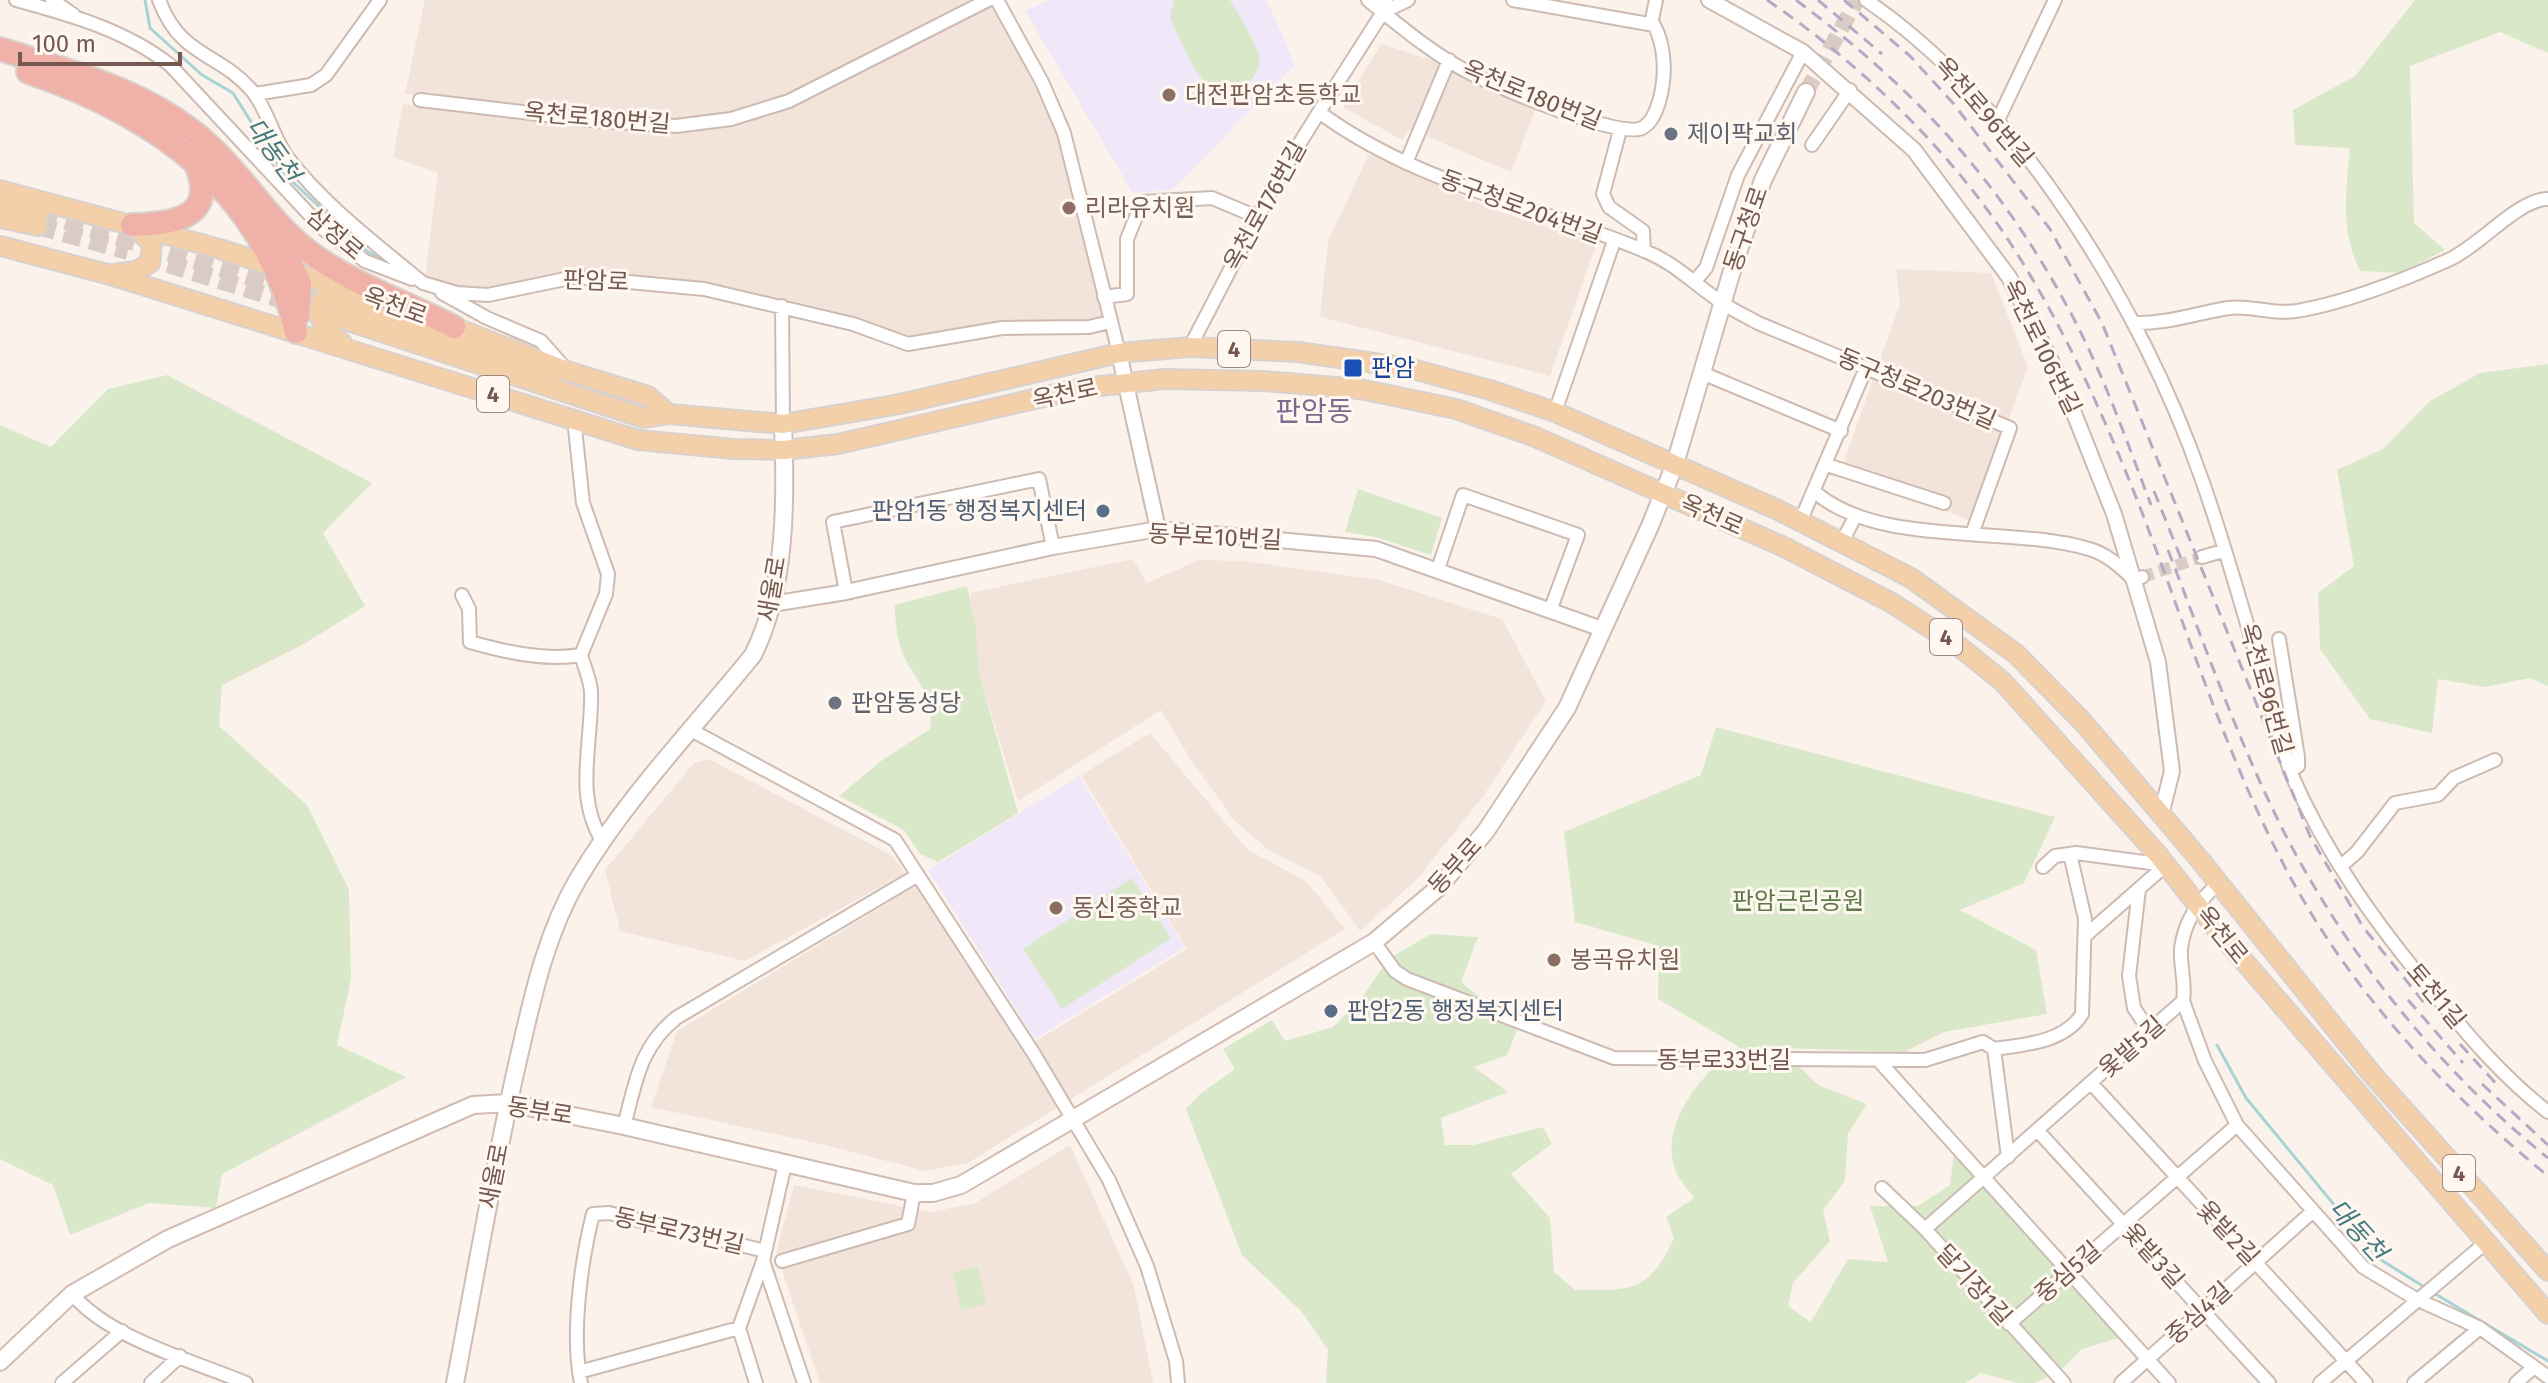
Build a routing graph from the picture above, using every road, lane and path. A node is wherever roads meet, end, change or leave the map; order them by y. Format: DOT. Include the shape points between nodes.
graph roads {
  1 [pos="16,0"];
  2 [pos="52,0"];
  3 [pos="159,0"];
  4 [pos="380,0"];
  5 [pos="988,0"];
  6 [pos="997,0"];
  7 [pos="1368,0"];
  8 [pos="1513,0"];
  9 [pos="1656,0"];
  10 [pos="1709,0"];
  11 [pos="1866,0"];
  12 [pos="2055,0"];
  13 [pos="1405,1"];
  14 [pos="1384,6"];
  15 [pos="77,17"];
  16 [pos="1651,24"];
  17 [pos="0,49"];
  18 [pos="1803,52"];
  19 [pos="1449,60"];
  20 [pos="0,63"];
  21 [pos="1850,90"];
  22 [pos="1806,92"];
  23 [pos="255,94"];
  24 [pos="420,100"];
  25 [pos="1319,112"];
  26 [pos="1997,122"];
  27 [pos="1620,130"];
  28 [pos="1812,145"];
  29 [pos="193,159"];
  30 [pos="1406,163"];
  31 [pos="244,182"];
  32 [pos="0,190"];
  33 [pos="2548,199"];
  34 [pos="0,204"];
  35 [pos="1257,217"];
  36 [pos="0,218"];
  37 [pos="132,225"];
  38 [pos="1614,241"];
  39 [pos="0,246"];
  40 [pos="1644,251"];
  41 [pos="285,268"];
  42 [pos="107,274"];
  43 [pos="1695,281"];
  44 [pos="428,285"];
  45 [pos="1104,297"];
  46 [pos="338,302"];
  47 [pos="1721,303"];
  48 [pos="782,306"];
  49 [pos="1110,322"];
  50 [pos="2133,323"];
  51 [pos="454,327"];
  52 [pos="296,332"];
  53 [pos="1190,347"];
  54 [pos="351,351"];
  55 [pos="1119,353"];
  56 [pos="1866,368"];
  57 [pos="567,371"];
  58 [pos="1702,373"];
  59 [pos="1124,382"];
  60 [pos="1555,412"];
  61 [pos="669,414"];
  62 [pos="574,419"];
  63 [pos="783,424"];
  64 [pos="1841,431"];
  65 [pos="784,450"];
  66 [pos="1675,464"];
  67 [pos="1827,465"];
  68 [pos="1663,493"];
  69 [pos="1816,493"];
  70 [pos="1944,503"];
  71 [pos="1856,515"];
  72 [pos="1800,522"];
  73 [pos="1158,529"];
  74 [pos="1972,534"];
  75 [pos="1842,542"];
  76 [pos="1053,547"];
  77 [pos="2223,551"];
  78 [pos="2202,557"];
  79 [pos="1438,569"];
  80 [pos="2138,578"];
  81 [pos="846,592"];
  82 [pos="462,595"];
  83 [pos="772,604"];
  84 [pos="1551,608"];
  85 [pos="1602,629"];
  86 [pos="2279,639"];
  87 [pos="581,655"];
  88 [pos="691,730"];
  89 [pos="2495,760"];
  90 [pos="2290,771"];
  91 [pos="2161,815"];
  92 [pos="603,842"];
  93 [pos="2070,854"];
  94 [pos="2166,865"];
  95 [pos="2341,866"];
  96 [pos="2043,867"];
  97 [pos="918,875"];
  98 [pos="2219,883"];
  99 [pos="2139,889"];
  100 [pos="2196,903"];
  101 [pos="2085,936"];
  102 [pos="1374,942"];
  103 [pos="2183,1001"];
  104 [pos="2150,1032"];
  105 [pos="1994,1049"];
  106 [pos="1879,1061"];
  107 [pos="2091,1083"];
  108 [pos="508,1103"];
  109 [pos="2548,1112"];
  110 [pos="1073,1118"];
  111 [pos="2237,1125"];
  112 [pos="624,1126"];
  113 [pos="2037,1130"];
  114 [pos="2008,1157"];
  115 [pos="785,1164"];
  116 [pos="2177,1177"];
  117 [pos="1982,1178"];
  118 [pos="1882,1188"];
  119 [pos="914,1193"];
  120 [pos="2312,1212"];
  121 [pos="2123,1224"];
  122 [pos="1925,1229"];
  123 [pos="2484,1244"];
  124 [pos="764,1256"];
  125 [pos="782,1261"];
  126 [pos="2255,1263"];
  127 [pos="2548,1271"];
  128 [pos="2068,1272"];
  129 [pos="72,1294"];
  130 [pos="2416,1299"];
  131 [pos="2202,1310"];
  132 [pos="2548,1314"];
  133 [pos="2009,1324"];
  134 [pos="739,1328"];
  135 [pos="2480,1328"];
  136 [pos="122,1331"];
  137 [pos="180,1356"];
  138 [pos="2148,1359"];
  139 [pos="2345,1361"];
  140 [pos="0,1362"];
  141 [pos="2534,1367"];
  142 [pos="580,1377"];
  143 [pos="2548,1377"];
  144 [pos="752,1382"];
  145 [pos="62,1383"];
  146 [pos="151,1383"];
  147 [pos="246,1383"];
  148 [pos="455,1383"];
  149 [pos="804,1383"];
  150 [pos="1178,1383"];
  151 [pos="2064,1383"];
  152 [pos="2121,1383"];
  153 [pos="2169,1383"];
  154 [pos="2269,1383"];
  155 [pos="2320,1383"];
  156 [pos="2366,1383"];
  157 [pos="2414,1383"];
  158 [pos="2516,1383"];
  1 -- 15 [label="street, 삼정로"];
  2 -- 15 [label="street, 삼정로"];
  3 -- 23 [label="street" via="183,41"];
  4 -- 23 [label="street" via="326,75 311,85"];
  5 -- 24 [label="street, 옥천로180번길" via="789,101 731,119 661,125"];
  6 -- 45 [label="street" via="1064,133"];
  7 -- 14 [label="street, 옥천로180번길"];
  8 -- 16 [label="street"];
  9 -- 16 [label="street"];
  10 -- 18 [label="street, 옥천로106번길"];
  11 -- 26 [label="street, 옥천로96번길" via="1933,53"];
  12 -- 26 [label="street"];
  13 -- 14 [label="street"];
  14 -- 19 [label="street, 옥천로180번길"];
  14 -- 25 [label="street, 옥천로176번길"];
  15 -- 44 [label="street, 삼정로" via="147,47 170,65 322,228 365,261"];
  16 -- 27 [label="street" via="1662,39 1659,103 1642,128"];
  17 -- 31 [label="highway" via="109,84 155,106 197,134"];
  18 -- 21 [label="street, 옥천로106번길"];
  18 -- 43 [label="street" via="1743,164 1706,268"];
  19 -- 27 [label="street, 옥천로180번길" via="1550,107"];
  19 -- 30 [label="street"];
  20 -- 29 [label="highway" via="104,104"];
  21 -- 28 [label="street"];
  21 -- 80 [label="street, 옥천로106번길" via="1914,150 2009,277 2079,424"];
  22 -- 47 [label="main road, 동구청로" via="1763,180"];
  23 -- 44 [label="street" via="285,154 311,185"];
  25 -- 30 [label="street, 동구청로204번길"];
  25 -- 35 [label="street, 옥천로176번길"];
  26 -- 50 [label="street, 옥천로96번길" via="2079,233"];
  27 -- 40 [label="street" via="1603,194 1609,207 1643,231"];
  29 -- 37 [label="highway" via="202,182 192,213 169,224"];
  29 -- 41 [label="highway"];
  30 -- 38 [label="street, 동구청로204번길"];
  31 -- 41 [label="highway" via="287,251"];
  31 -- 51 [label="highway" via="275,222 318,258"];
  32 -- 37 [label="main road, 옥천로 / 4"];
  33 -- 50 [label="street" via="2532,199 2460,256 2386,286 2301,311 2231,308 2155,324"];
  34 -- 36 [label="main road" via="39,220"];
  35 -- 45 [label="street" via="1212,198 1142,202 1127,239 1127,294"];
  35 -- 53 [label="street, 옥천로176번길"];
  37 -- 41 [label="main road, 옥천로 / 4"];
  37 -- 42 [label="main road" via="152,244 150,263"];
  38 -- 40 [label="street, 동구청로204번길"];
  38 -- 60 [label="street"];
  39 -- 42 [label="main road, 옥천로 / 4"];
  40 -- 43 [label="street, 동구청로204번길"];
  41 -- 46 [label="main road, 옥천로 / 4"];
  41 -- 52 [label="highway"];
  42 -- 52 [label="main road, 옥천로 / 4"];
  43 -- 47 [label="street, 동구청로204번길"];
  44 -- 48 [label="street, 판암로" via="488,295 575,277 704,289"];
  44 -- 57 [label="street, 삼정로" via="541,341"];
  45 -- 49 [label="street"];
  46 -- 51 [label="main road, 옥천로 / 4"];
  46 -- 54 [label="main road" via="322,300 318,313 326,330"];
  46 -- 61 [label="main road"];
  47 -- 56 [label="street, 동구청로203번길"];
  47 -- 58 [label="main road, 동구청로"];
  48 -- 49 [label="street, 판암로" via="908,344 1002,328"];
  48 -- 63 [label="street"];
  49 -- 55 [label="street"];
  50 -- 77 [label="street, 옥천로96번길" via="2202,480"];
  51 -- 57 [label="main road, 옥천로 / 4"];
  52 -- 54 [label="main road, 옥천로 / 4"];
  53 -- 55 [label="main road, 옥천로 / 4"];
  53 -- 60 [label="main road, 옥천로 / 4" via="1298,352 1409,368"];
  54 -- 62 [label="main road, 옥천로 / 4"];
  55 -- 59 [label="street"];
  55 -- 63 [label="main road, 옥천로 / 4" via="900,404"];
  56 -- 64 [label="street"];
  56 -- 74 [label="street, 동구청로203번길" via="2010,428"];
  57 -- 61 [label="main road, 옥천로 / 4" via="648,396"];
  58 -- 64 [label="street"];
  58 -- 66 [label="main road, 동구청로"];
  59 -- 65 [label="main road, 옥천로 / 4" via="838,444"];
  59 -- 68 [label="main road, 옥천로 / 4" via="1264,381 1374,392 1456,409"];
  59 -- 73 [label="street"];
  60 -- 66 [label="main road, 옥천로 / 4"];
  61 -- 63 [label="main road, 옥천로 / 4"];
  62 -- 65 [label="main road, 옥천로 / 4" via="638,440"];
  62 -- 87 [label="street" via="583,503 608,574 606,594"];
  63 -- 65 [label="main road, 새울로"];
  64 -- 67 [label="street"];
  65 -- 83 [label="main road, 새울로"];
  66 -- 68 [label="main road, 동부로"];
  66 -- 72 [label="main road, 옥천로 / 4"];
  67 -- 69 [label="street"];
  67 -- 70 [label="street"];
  68 -- 85 [label="main road, 동부로"];
  68 -- 94 [label="main road, 옥천로 / 4" via="1892,603 1961,648 2003,682"];
  69 -- 71 [label="street"];
  69 -- 72 [label="street"];
  71 -- 74 [label="street"];
  71 -- 75 [label="street"];
  72 -- 75 [label="main road, 옥천로 / 4"];
  73 -- 76 [label="street, 동부로10번길"];
  73 -- 79 [label="street, 동부로10번길" via="1376,549"];
  74 -- 80 [label="street" via="2090,549"];
  75 -- 91 [label="main road, 옥천로 / 4" via="1911,578 2016,654 2082,721"];
  76 -- 81 [label="street, 동부로10번길"];
  76 -- 81 [label="street" via="1039,479 833,522"];
  77 -- 78 [label="street"];
  77 -- 90 [label="street, 옥천로96번길"];
  79 -- 84 [label="street, 동부로10번길"];
  79 -- 84 [label="street" via="1463,495 1578,535"];
  80 -- 91 [label="street, 옥천로106번길" via="2169,733 2172,771"];
  81 -- 83 [label="street, 동부로10번길"];
  82 -- 87 [label="street" via="469,609 470,642 501,651"];
  83 -- 88 [label="main road, 새울로" via="753,655"];
  84 -- 85 [label="street, 동부로10번길"];
  85 -- 102 [label="main road, 동부로" via="1567,708 1486,831 1438,888"];
  86 -- 90 [label="street" via="2298,757 2298,766"];
  87 -- 92 [label="street" via="591,688 586,783 594,829"];
  88 -- 92 [label="main road, 새울로"];
  88 -- 97 [label="street" via="895,840"];
  89 -- 95 [label="street" via="2454,778 2438,795 2395,803"];
  90 -- 95 [label="street, 옥천로96번길" via="2308,813"];
  91 -- 98 [label="main road, 옥천로 / 4"];
  92 -- 108 [label="main road, 새울로" via="553,930"];
  93 -- 94 [label="street"];
  93 -- 96 [label="street" via="2055,856"];
  93 -- 101 [label="street"];
  94 -- 99 [label="street"];
  94 -- 100 [label="main road, 옥천로 / 4"];
  95 -- 109 [label="street, 토천1길" via="2376,921 2456,1020 2517,1088"];
  97 -- 110 [label="street"];
  97 -- 112 [label="street" via="655,1035 642,1059"];
  98 -- 100 [label="street"];
  98 -- 127 [label="main road, 옥천로 / 4" via="2371,1073"];
  99 -- 101 [label="street"];
  99 -- 104 [label="street" via="2129,976 2134,1008"];
  100 -- 103 [label="street, 옻밭5길" via="2181,948"];
  100 -- 123 [label="main road, 옥천로 / 4"];
  101 -- 105 [label="street, 동부로33번길" via="2084,998 2077,1022 2045,1039"];
  102 -- 106 [label="street, 동부로33번길" via="1407,979 1614,1058"];
  102 -- 110 [label="main road, 동부로"];
  103 -- 104 [label="street, 옻밭5길"];
  103 -- 111 [label="street"];
  104 -- 107 [label="street, 옻밭5길"];
  105 -- 106 [label="street, 동부로33번길" via="1983,1042 1925,1060"];
  105 -- 114 [label="street"];
  106 -- 117 [label="street"];
  107 -- 113 [label="street, 옻밭5길"];
  107 -- 116 [label="street, 옻밭2길"];
  108 -- 112 [label="main road, 동부로"];
  108 -- 129 [label="main road, 동부로" via="473,1105 386,1143 168,1239"];
  108 -- 148 [label="main road, 새울로"];
  110 -- 119 [label="main road, 동부로" via="961,1185"];
  110 -- 150 [label="street" via="1109,1180 1147,1266"];
  111 -- 116 [label="street, 중심5길"];
  111 -- 120 [label="street"];
  112 -- 115 [label="main road, 동부로"];
  113 -- 114 [label="street, 옻밭5길"];
  113 -- 121 [label="street, 옻밭3길"];
  114 -- 117 [label="street, 옻밭5길"];
  115 -- 119 [label="main road, 동부로"];
  115 -- 124 [label="street, 동부로73번길"];
  116 -- 121 [label="street, 중심5길"];
  116 -- 126 [label="street, 옻밭2길"];
  117 -- 122 [label="street, 옻밭5길"];
  117 -- 128 [label="street"];
  118 -- 122 [label="street, 달기장1길"];
  119 -- 125 [label="street" via="908,1224"];
  120 -- 126 [label="street, 중심4길"];
  120 -- 130 [label="street" via="2363,1267"];
  121 -- 128 [label="street, 중심5길"];
  121 -- 131 [label="street, 옻밭3길"];
  122 -- 133 [label="street, 달기장1길"];
  123 -- 130 [label="street"];
  123 -- 132 [label="main road, 옥천로 / 4"];
  124 -- 134 [label="street, 동부로73번길"];
  124 -- 142 [label="street, 동부로73번길" via="609,1213 593,1214 581,1288"];
  124 -- 149 [label="street"];
  126 -- 131 [label="street, 중심4길"];
  126 -- 139 [label="street, 옻밭2길"];
  128 -- 133 [label="street, 중심5길"];
  128 -- 138 [label="street"];
  129 -- 136 [label="street" via="88,1313"];
  129 -- 140 [label="main road, 동부로"];
  130 -- 135 [label="street"];
  130 -- 139 [label="street"];
  131 -- 138 [label="street, 중심4길"];
  131 -- 154 [label="street, 옻밭3길"];
  133 -- 151 [label="street, 달기장1길"];
  134 -- 142 [label="street"];
  134 -- 144 [label="street"];
  135 -- 141 [label="street"];
  135 -- 157 [label="street"];
  136 -- 137 [label="street"];
  136 -- 145 [label="street"];
  137 -- 146 [label="street"];
  137 -- 147 [label="street"];
  138 -- 152 [label="street, 중심4길"];
  138 -- 153 [label="street"];
  139 -- 155 [label="street"];
  139 -- 156 [label="street, 옻밭2길"];
  141 -- 143 [label="street"];
  141 -- 158 [label="street"];
}
